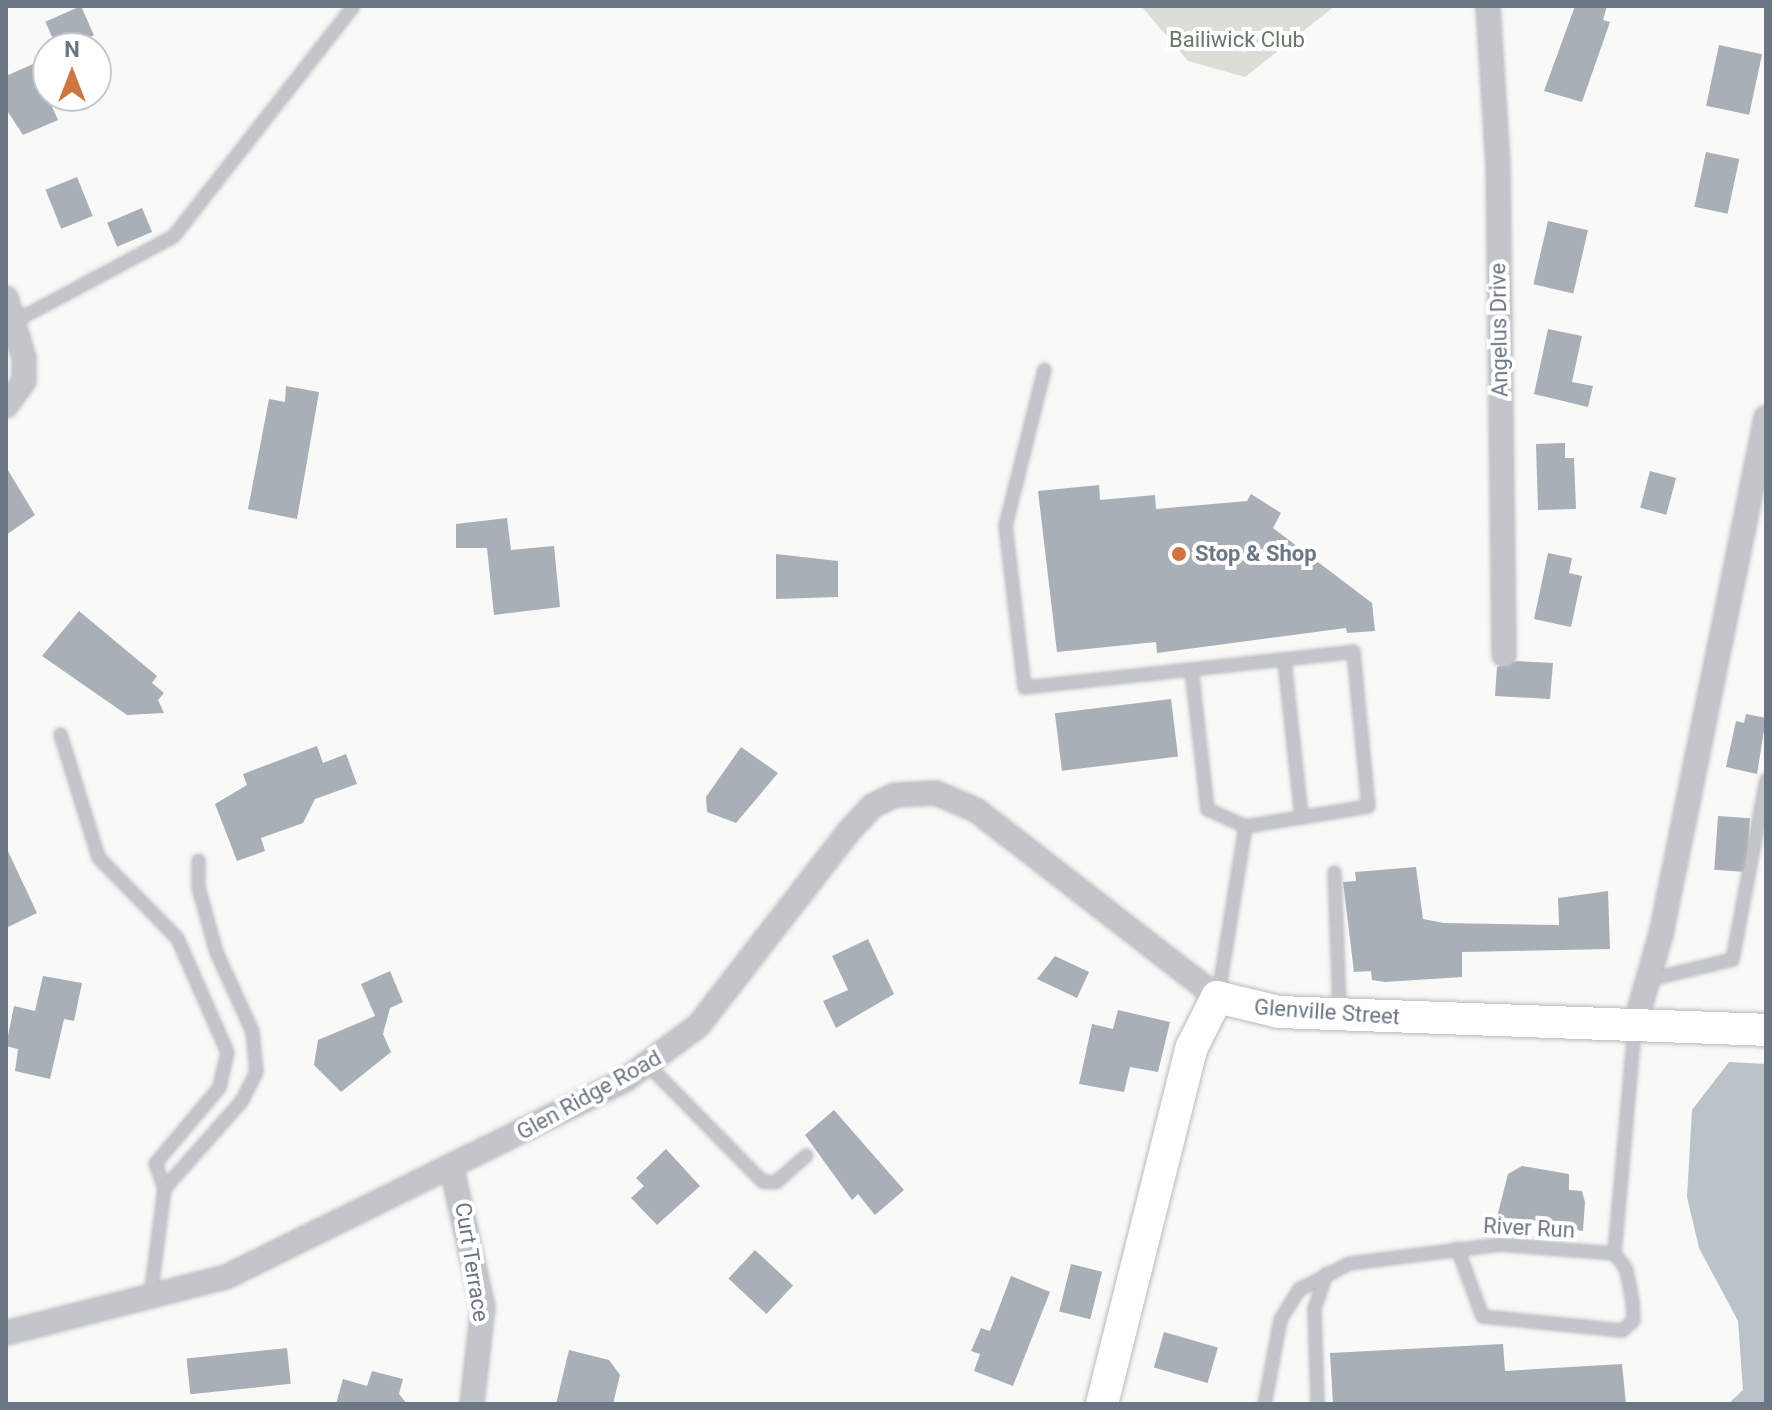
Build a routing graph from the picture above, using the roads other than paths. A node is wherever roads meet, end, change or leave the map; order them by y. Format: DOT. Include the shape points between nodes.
graph roads {
  1 [pos="353,6"];
  2 [pos="1488,6"];
  3 [pos="6,298"];
  4 [pos="14,321"];
  5 [pos="1044,369"];
  6 [pos="13,400"];
  7 [pos="1766,418"];
  8 [pos="1504,655"];
  9 [pos="1284,660"];
  10 [pos="1191,669"];
  11 [pos="60,734"];
  12 [pos="1766,779"];
  13 [pos="1301,817"];
  14 [pos="1245,826"];
  15 [pos="198,860"];
  16 [pos="1334,872"];
  17 [pos="1648,980"];
  18 [pos="1217,997"];
  19 [pos="1339,1015"];
  20 [pos="1634,1028"];
  21 [pos="1756,1029"];
  22 [pos="648,1065"];
  23 [pos="806,1155"];
  24 [pos="452,1169"];
  25 [pos="164,1188"];
  26 [pos="1457,1248"];
  27 [pos="1614,1253"];
  28 [pos="1326,1273"];
  29 [pos="150,1297"];
  30 [pos="6,1333"];
  31 [pos="472,1404"];
  32 [pos="1102,1404"];
  33 [pos="1264,1404"];
  34 [pos="1317,1404"];
  1 -- 4 [label="lane" via="173,236"];
  2 -- 8 [label="street, Angelus Drive" via="1498,164"];
  3 -- 4 [label="street"];
  4 -- 6 [label="street" via="24,358"];
  5 -- 10 [label="lane" via="1005,525 1024,687"];
  7 -- 17 [label="street"];
  9 -- 10 [label="lane"];
  9 -- 13 [label="lane"];
  9 -- 13 [label="lane" via="1353,651 1368,806"];
  10 -- 14 [label="lane" via="1207,809"];
  11 -- 25 [label="lane" via="98,857 177,938 227,1052 219,1087 155,1163"];
  12 -- 17 [label="lane" via="1732,959"];
  13 -- 14 [label="lane"];
  14 -- 18 [label="lane"];
  15 -- 25 [label="lane" via="198,887 216,952 252,1031 256,1072 241,1101"];
  16 -- 19 [label="lane"];
  17 -- 20 [label="street"];
  18 -- 19 [label="main road, Glenville Street" via="1279,1012"];
  18 -- 22 [label="street, Glen Ridge Road" via="1040,853 976,810 936,793 910,792 872,806 698,1026"];
  18 -- 32 [label="main road" via="1192,1047"];
  19 -- 20 [label="main road, Glenville Street"];
  20 -- 21 [label="main road, Glenville Street"];
  20 -- 27 [label="lane"];
  22 -- 23 [label="lane" via="762,1181 775,1182"];
  22 -- 24 [label="street, Glen Ridge Road"];
  24 -- 29 [label="street, Glen Ridge Road" via="226,1277"];
  24 -- 31 [label="street, Curt Terrace" via="483,1307"];
  25 -- 29 [label="lane"];
  26 -- 27 [label="lane, River Run"];
  26 -- 27 [label="lane" via="1482,1316 1622,1330 1633,1320 1632,1301 1626,1269"];
  26 -- 28 [label="lane, River Run"];
  28 -- 33 [label="lane, River Run" via="1299,1289 1280,1319"];
  28 -- 34 [label="lane" via="1314,1308"];
  29 -- 30 [label="street, Glen Ridge Road"];
}
